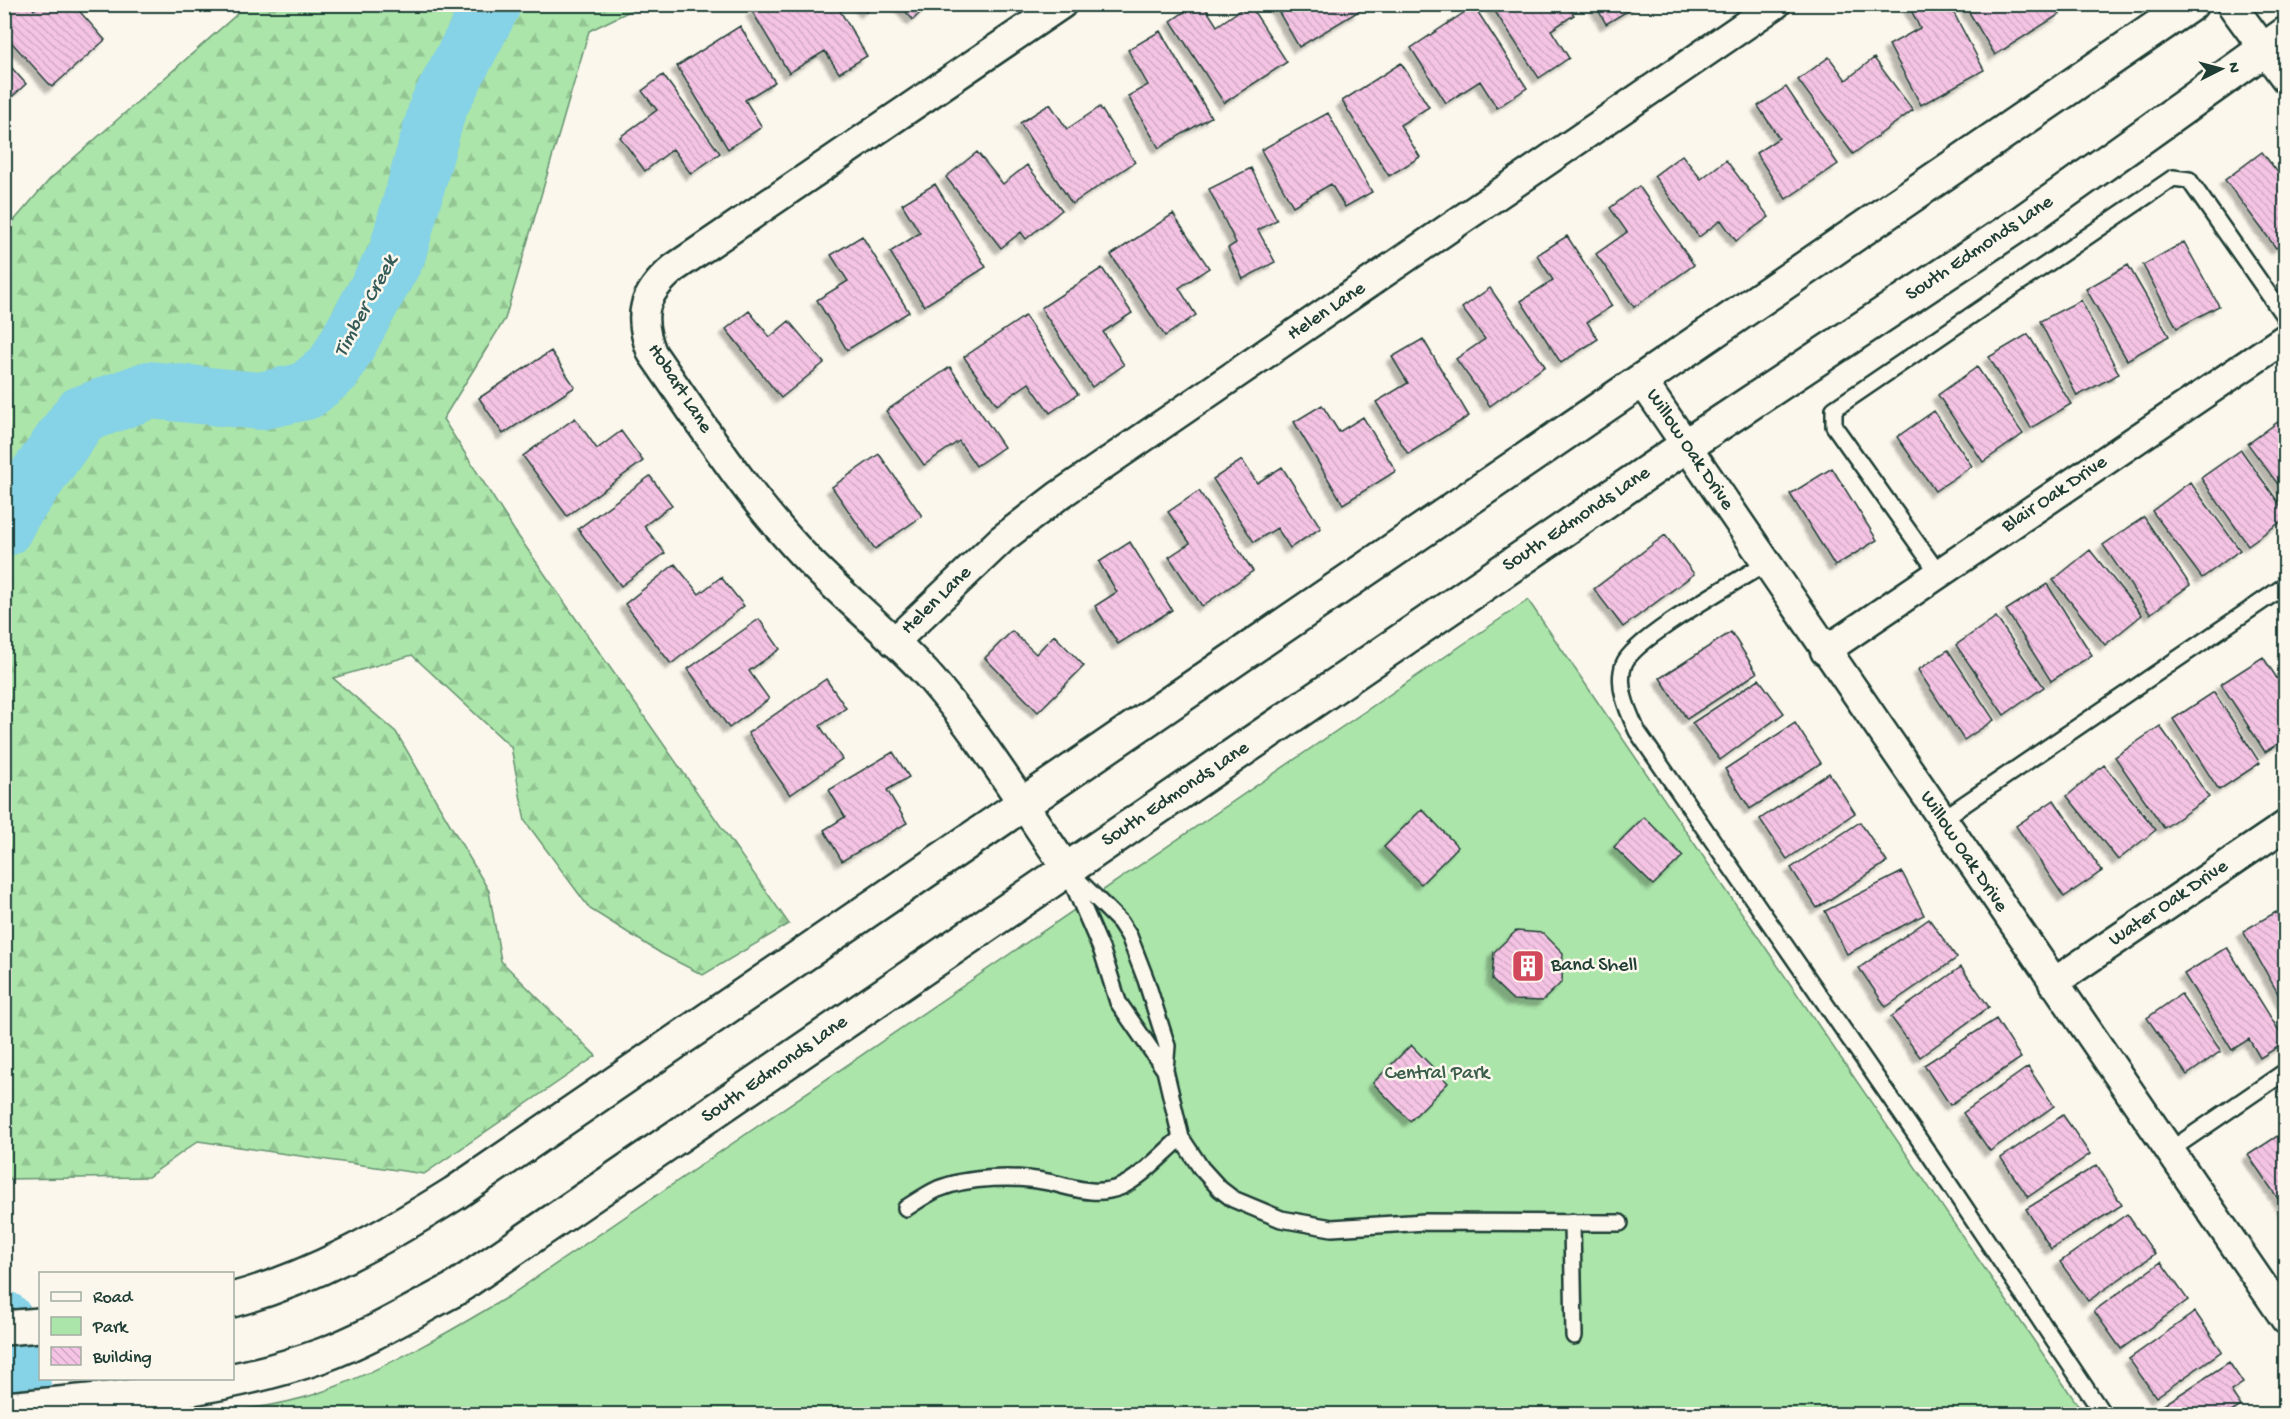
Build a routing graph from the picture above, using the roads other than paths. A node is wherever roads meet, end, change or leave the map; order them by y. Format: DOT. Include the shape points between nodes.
graph roads {
  1 [pos="1062,4"];
  2 [pos="1776,4"];
  3 [pos="2192,4"];
  4 [pos="2231,4"];
  5 [pos="2275,41"];
  6 [pos="2286,79"];
  7 [pos="2286,320"];
  8 [pos="2286,338"];
  9 [pos="1642,381"];
  10 [pos="1687,445"];
  11 [pos="1766,563"];
  12 [pos="1938,574"];
  13 [pos="2286,585"];
  14 [pos="894,642"];
  15 [pos="1825,651"];
  16 [pos="1021,804"];
  17 [pos="1941,820"];
  18 [pos="2286,825"];
  19 [pos="1067,869"];
  20 [pos="2053,982"];
  21 [pos="1164,1070"];
  22 [pos="2286,1071"];
  23 [pos="1181,1138"];
  24 [pos="2169,1151"];
  25 [pos="906,1208"];
  26 [pos="1572,1222"];
  27 [pos="1620,1223"];
  28 [pos="234,1299"];
  29 [pos="2284,1315"];
  30 [pos="39,1325"];
  31 [pos="4,1329"];
  32 [pos="1574,1336"];
  33 [pos="232,1380"];
  34 [pos="234,1380"];
  35 [pos="4,1409"];
  36 [pos="2103,1414"];
  1 -- 14 [label="street, Hobart Lane" via="674,268 658,281 643,314 644,333 652,353 748,491 798,549"];
  2 -- 14 [label="street, Helen Lane" via="1058,496 1002,539"];
  3 -- 9 [label="main road"];
  4 -- 5 [label="street"];
  5 -- 6 [label="street"];
  5 -- 10 [label="main road, South Edmonds Lane" via="2024,221"];
  7 -- 12 [label="lane" via="2189,180 2173,178 1834,409 1834,426"];
  8 -- 12 [label="street, Blair Oak Drive"];
  9 -- 10 [label="street, Willow Oak Drive"];
  9 -- 16 [label="main road"];
  10 -- 11 [label="street, Willow Oak Drive"];
  10 -- 19 [label="main road, South Edmonds Lane"];
  11 -- 15 [label="street, Willow Oak Drive"];
  11 -- 36 [label="lane" via="1653,634 1629,654 1622,679 1628,712 1637,731"];
  12 -- 15 [label="street, Blair Oak Drive"];
  13 -- 17 [label="lane"];
  14 -- 16 [label="street, Hobart Lane" via="932,680"];
  15 -- 17 [label="street, Willow Oak Drive"];
  16 -- 19 [label="street"];
  16 -- 28 [label="main road" via="426,1211 329,1265"];
  17 -- 20 [label="street, Willow Oak Drive"];
  18 -- 20 [label="street, Water Oak Drive"];
  19 -- 21 [label="lane" via="1102,951 1118,1002"];
  19 -- 21 [label="lane" via="1129,936 1167,1046"];
  19 -- 34 [label="main road, South Edmonds Lane" via="453,1290 354,1341"];
  20 -- 24 [label="street, Willow Oak Drive"];
  21 -- 23 [label="lane"];
  22 -- 24 [label="lane"];
  23 -- 25 [label="lane" via="1131,1180 1106,1191 1081,1191 1032,1179 998,1179 950,1185"];
  23 -- 26 [label="lane" via="1202,1168 1233,1199 1299,1224 1351,1228 1425,1222"];
  24 -- 29 [label="street, Willow Oak Drive"];
  26 -- 27 [label="lane"];
  26 -- 32 [label="lane"];
  30 -- 31 [label="main road"];
  33 -- 35 [label="main road, South Edmonds Lane" via="126,1398"];
}
